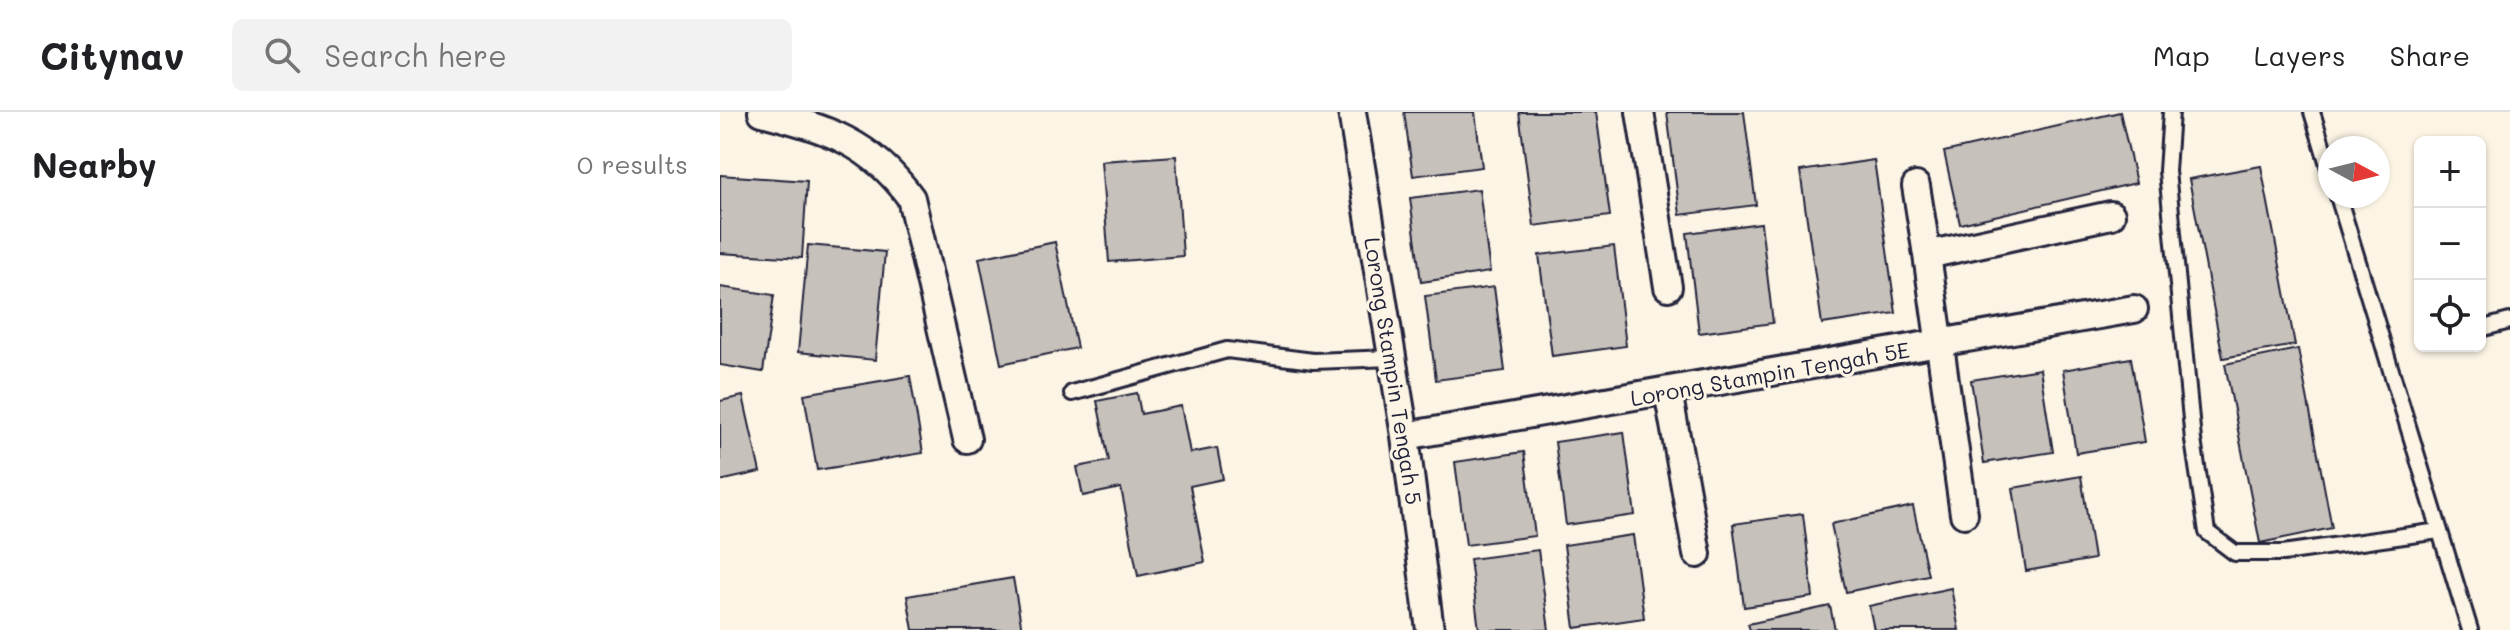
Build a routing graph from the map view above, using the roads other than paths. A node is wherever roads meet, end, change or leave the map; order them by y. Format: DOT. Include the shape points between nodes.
graph roads {
  1 [pos="762,112"];
  2 [pos="1352,112"];
  3 [pos="1640,112"];
  4 [pos="2171,112"];
  5 [pos="2312,112"];
  6 [pos="2319,136"];
  7 [pos="1916,186"];
  8 [pos="2342,208"];
  9 [pos="2111,215"];
  10 [pos="1927,255"];
  11 [pos="1668,287"];
  12 [pos="2134,309"];
  13 [pos="2510,321"];
  14 [pos="2486,327"];
  15 [pos="1939,345"];
  16 [pos="1392,358"];
  17 [pos="1668,391"];
  18 [pos="1072,393"];
  19 [pos="1405,436"];
  20 [pos="967,439"];
  21 [pos="1964,514"];
  22 [pos="2439,531"];
  23 [pos="1697,554"];
  24 [pos="1430,630"];
  25 [pos="2470,630"];
  1 -- 20 [label="street" via="844,138 890,169 911,198"];
  2 -- 16 [label="street, Lorong Stampin Tengah 5"];
  3 -- 11 [label="street"];
  4 -- 22 [label="lane" via="2167,171 2207,532 2235,553 2283,553"];
  5 -- 6 [label="lane"];
  7 -- 10 [label="street"];
  8 -- 22 [label="lane"];
  9 -- 10 [label="street"];
  10 -- 15 [label="street"];
  12 -- 15 [label="street, Lorong Stampin Tengah 5E"];
  13 -- 14 [label="lane"];
  15 -- 17 [label="street, Lorong Stampin Tengah 5E"];
  15 -- 21 [label="street"];
  16 -- 18 [label="lane" via="1313,361 1227,350"];
  16 -- 19 [label="street, Lorong Stampin Tengah 5"];
  17 -- 19 [label="street, Lorong Stampin Tengah 5E"];
  17 -- 23 [label="street"];
  19 -- 24 [label="street, Lorong Stampin Tengah 5"];
  22 -- 25 [label="lane"];
}
